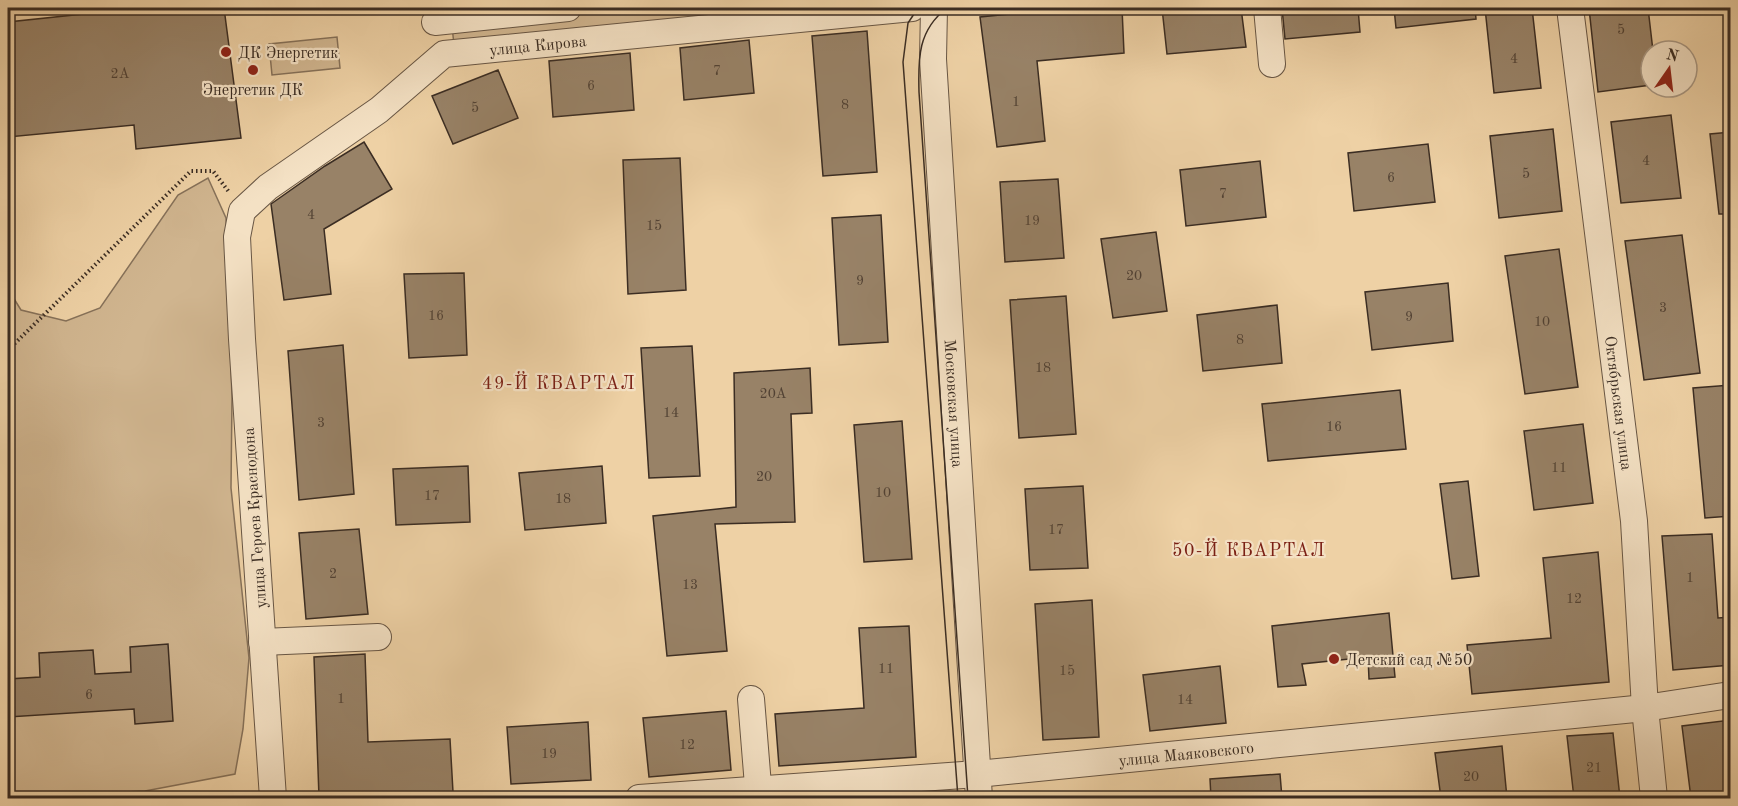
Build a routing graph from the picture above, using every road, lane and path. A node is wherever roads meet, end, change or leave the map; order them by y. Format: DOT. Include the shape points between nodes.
graph roads {
  1 [pos="568,8"];
  2 [pos="912,8"];
  3 [pos="934,8"];
  4 [pos="1267,8"];
  5 [pos="1570,8"];
  6 [pos="432,15"];
  7 [pos="444,54"];
  8 [pos="1272,64"];
  9 [pos="242,211"];
  10 [pos="8,350"];
  11 [pos="378,637"];
  12 [pos="262,642"];
  13 [pos="1731,695"];
  14 [pos="751,699"];
  15 [pos="1645,708"];
  16 [pos="978,786"];
  17 [pos="758,794"];
  18 [pos="273,798"];
  19 [pos="639,798"];
  20 [pos="1654,798"];
  1 -- 6 [label="street, улица Кирова"];
  2 -- 7 [label="street, улица Кирова"];
  3 -- 16 [label="street, Московская улица" via="934,70"];
  4 -- 8 [label="street"];
  5 -- 15 [label="street, Октябрьская улица" via="1634,521"];
  6 -- 7 [label="street"];
  7 -- 9 [label="street" via="379,110 268,187"];
  9 -- 10 [label="path" via="213,171 191,171"];
  9 -- 12 [label="street, улица Героев Краснодона" via="237,237"];
  11 -- 12 [label="street"];
  12 -- 18 [label="street, улица Героев Краснодона"];
  13 -- 15 [label="street, улица Маяковского"];
  14 -- 17 [label="street"];
  15 -- 16 [label="street, улица Маяковского"];
  15 -- 20 [label="street, Октябрьская улица"];
  16 -- 17 [label="street, улица Маяковского"];
  17 -- 19 [label="street, улица Маяковского"];
}
